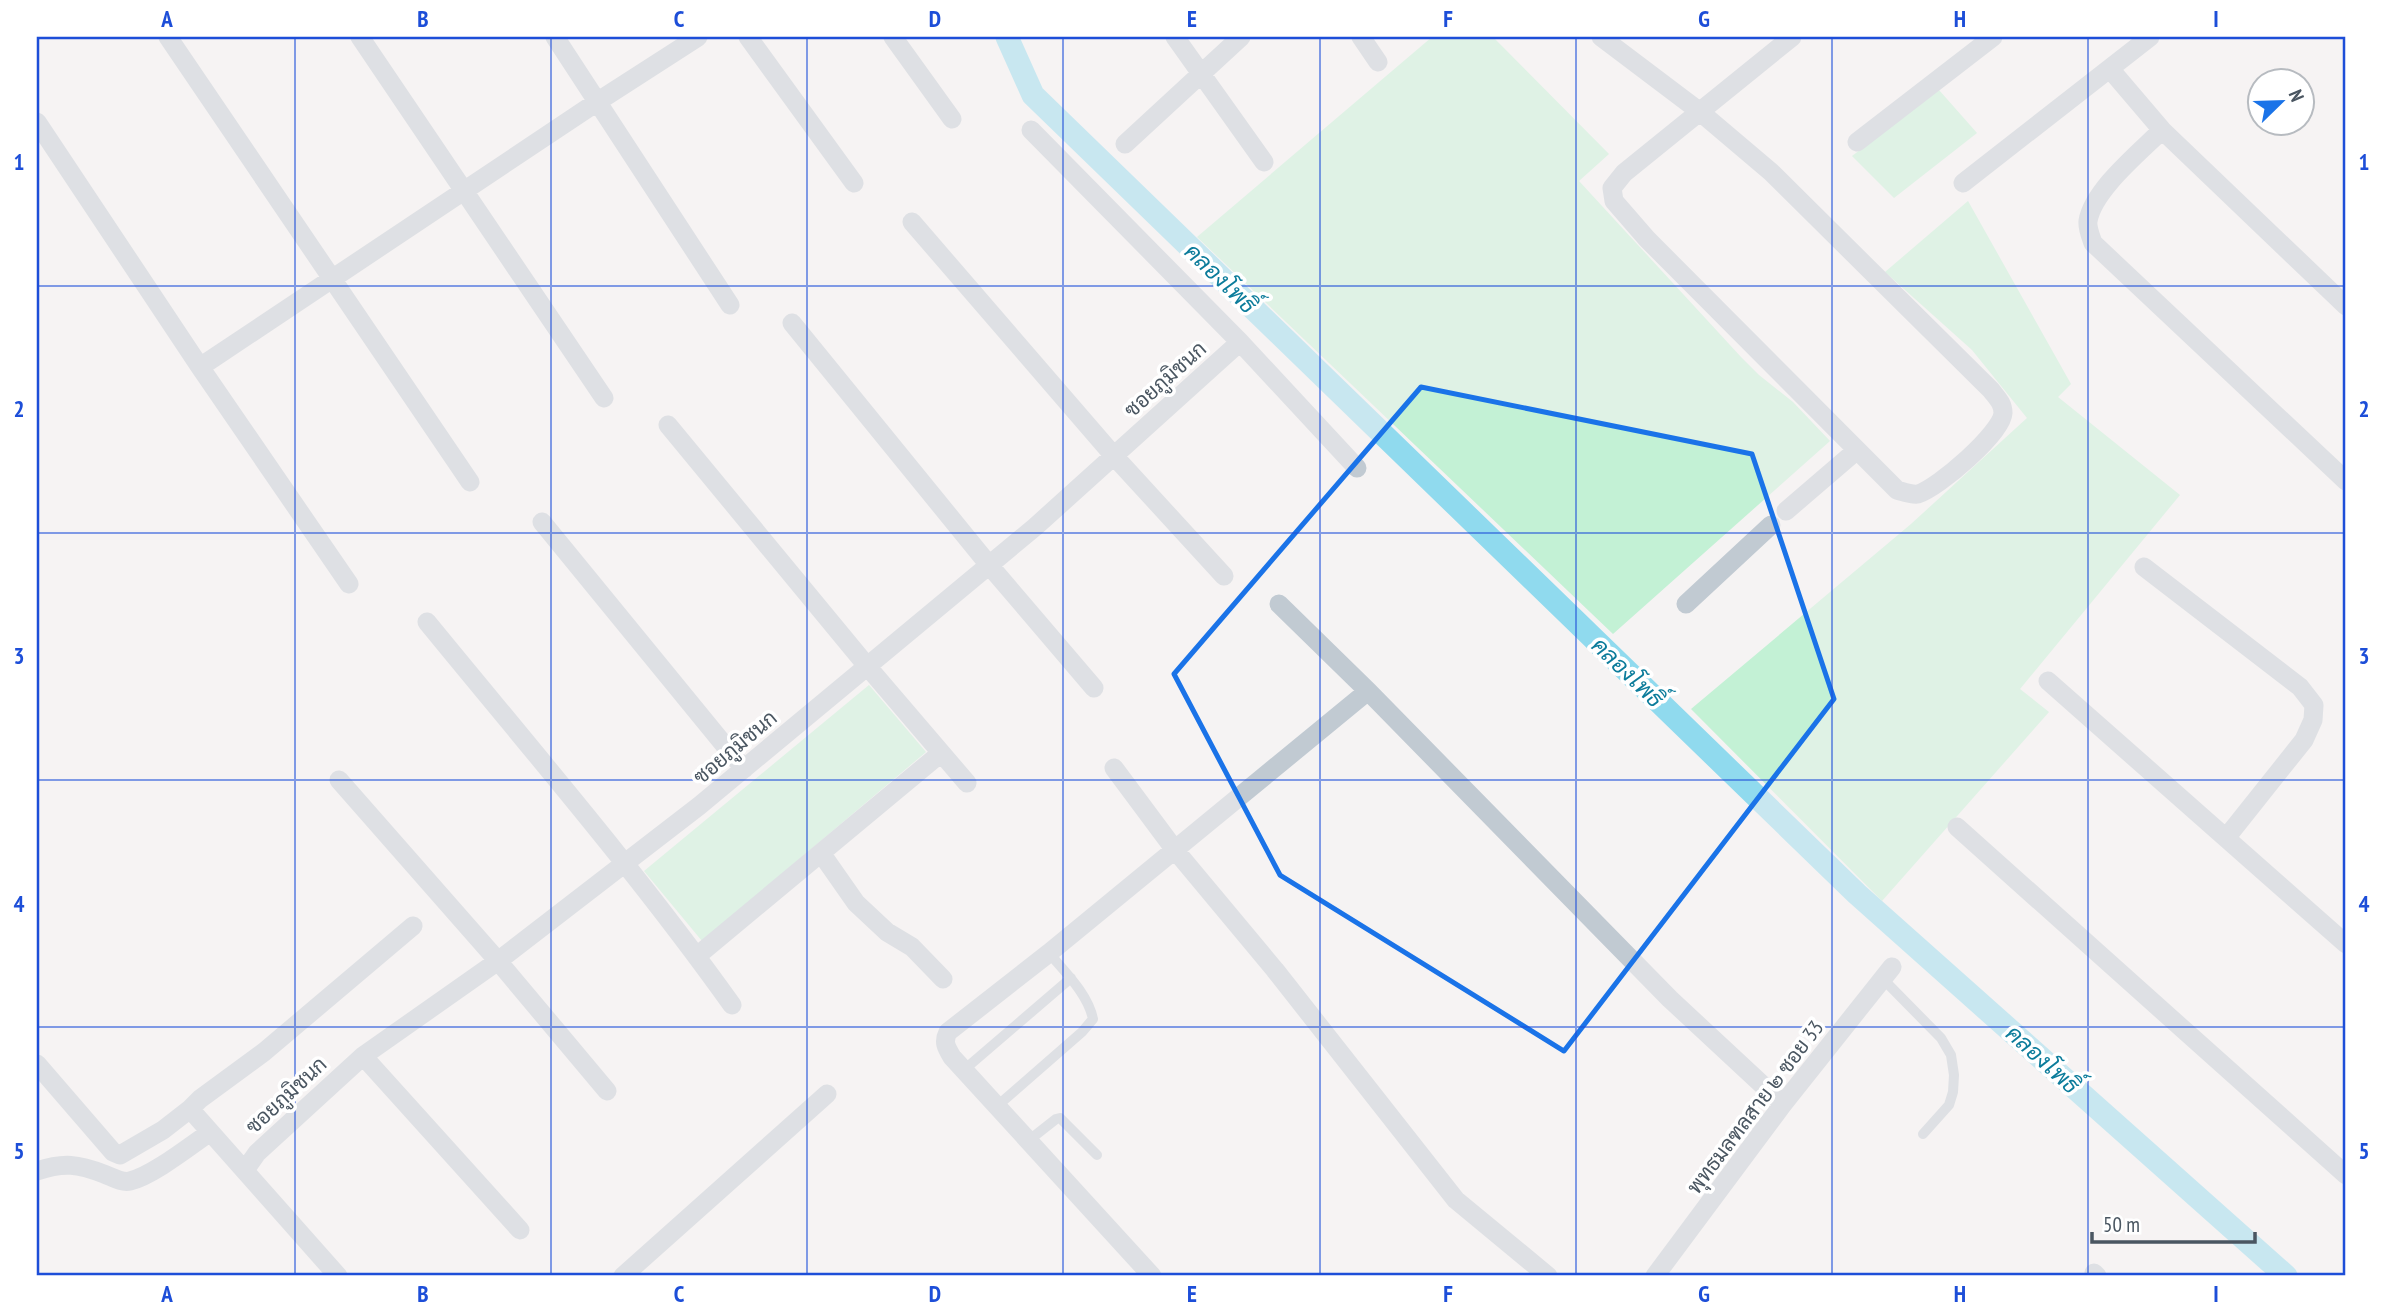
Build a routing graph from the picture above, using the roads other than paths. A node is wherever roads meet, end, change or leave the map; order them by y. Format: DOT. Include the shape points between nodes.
graph roads {
  1 [pos="168,37"];
  2 [pos="360,37"];
  3 [pos="555,37"];
  4 [pos="698,37"];
  5 [pos="748,37"];
  6 [pos="893,37"];
  7 [pos="1175,37"];
  8 [pos="1241,37"];
  9 [pos="1361,37"];
  10 [pos="1601,37"];
  11 [pos="1792,37"];
  12 [pos="1993,37"];
  13 [pos="2150,37"];
  14 [pos="1378,62"];
  15 [pos="2110,69"];
  16 [pos="1200,73"];
  17 [pos="597,102"];
  18 [pos="1699,111"];
  19 [pos="952,119"];
  20 [pos="37,122"];
  21 [pos="1031,130"];
  22 [pos="2162,130"];
  23 [pos="1857,142"];
  24 [pos="1125,144"];
  25 [pos="1264,162"];
  26 [pos="854,183"];
  27 [pos="1963,183"];
  28 [pos="466,191"];
  29 [pos="912,222"];
  30 [pos="331,280"];
  31 [pos="730,305"];
  32 [pos="2346,306"];
  33 [pos="792,323"];
  34 [pos="1240,342"];
  35 [pos="200,367"];
  36 [pos="604,398"];
  37 [pos="668,425"];
  38 [pos="1857,450"];
  39 [pos="1114,456"];
  40 [pos="1357,468"];
  41 [pos="2346,481"];
  42 [pos="470,482"];
  43 [pos="1786,511"];
  44 [pos="542,522"];
  45 [pos="1771,525"];
  46 [pos="989,565"];
  47 [pos="2144,567"];
  48 [pos="1224,576"];
  49 [pos="349,584"];
  50 [pos="1279,604"];
  51 [pos="1686,604"];
  52 [pos="427,622"];
  53 [pos="867,666"];
  54 [pos="2048,681"];
  55 [pos="1094,688"];
  56 [pos="1368,691"];
  57 [pos="941,753"];
  58 [pos="1114,768"];
  59 [pos="744,769"];
  60 [pos="340,780"];
  61 [pos="967,783"];
  62 [pos="1957,827"];
  63 [pos="2226,838"];
  64 [pos="1175,850"];
  65 [pos="821,853"];
  66 [pos="625,863"];
  67 [pos="413,926"];
  68 [pos="2346,944"];
  69 [pos="1049,953"];
  70 [pos="697,956"];
  71 [pos="498,961"];
  72 [pos="1888,973"];
  73 [pos="1071,978"];
  74 [pos="943,979"];
  75 [pos="732,1004"];
  76 [pos="363,1056"];
  77 [pos="37,1064"];
  78 [pos="965,1069"];
  79 [pos="607,1091"];
  80 [pos="827,1094"];
  81 [pos="1783,1104"];
  82 [pos="996,1107"];
  83 [pos="190,1109"];
  84 [pos="209,1133"];
  85 [pos="1923,1134"];
  86 [pos="1027,1141"];
  87 [pos="1097,1155"];
  88 [pos="245,1170"];
  89 [pos="37,1171"];
  90 [pos="2346,1175"];
  91 [pos="520,1230"];
  92 [pos="338,1276"];
  93 [pos="623,1276"];
  94 [pos="1152,1276"];
  95 [pos="1548,1276"];
  96 [pos="1655,1276"];
  1 -- 30 [label="street"];
  2 -- 28 [label="street"];
  3 -- 17 [label="street"];
  4 -- 17 [label="street"];
  5 -- 26 [label="street"];
  6 -- 19 [label="street"];
  7 -- 16 [label="street"];
  8 -- 16 [label="street"];
  9 -- 14 [label="street"];
  10 -- 18 [label="street"];
  11 -- 18 [label="street"];
  12 -- 23 [label="street"];
  13 -- 15 [label="street"];
  15 -- 22 [label="street"];
  15 -- 27 [label="street"];
  16 -- 24 [label="street"];
  16 -- 25 [label="street"];
  17 -- 28 [label="street"];
  17 -- 31 [label="street"];
  18 -- 38 [label="street" via="1624,173 1612,188 1614,201"];
  18 -- 38 [label="street" via="1781,181 2001,404 2003,415 1997,429 1948,477 1915,495 1897,490"];
  20 -- 35 [label="street"];
  21 -- 34 [label="street"];
  22 -- 32 [label="street"];
  22 -- 41 [label="street" via="2095,203 2088,223 2093,243"];
  28 -- 30 [label="street"];
  28 -- 36 [label="street"];
  29 -- 39 [label="street"];
  30 -- 35 [label="street"];
  30 -- 42 [label="street"];
  33 -- 46 [label="street"];
  34 -- 39 [label="street, ซอยภูมิชนก"];
  34 -- 40 [label="street"];
  35 -- 49 [label="street"];
  37 -- 53 [label="street"];
  38 -- 43 [label="street"];
  39 -- 46 [label="street, ซอยภูมิชนก"];
  39 -- 48 [label="street"];
  44 -- 59 [label="street"];
  45 -- 51 [label="street"];
  46 -- 53 [label="street, ซอยภูมิชนก"];
  46 -- 55 [label="street"];
  47 -- 63 [label="street" via="2300,687 2314,705 2304,740"];
  50 -- 56 [label="street"];
  52 -- 66 [label="street"];
  53 -- 57 [label="street"];
  53 -- 59 [label="street, ซอยภูมิชนก"];
  54 -- 63 [label="street"];
  56 -- 64 [label="street"];
  56 -- 81 [label="street" via="1670,999"];
  57 -- 61 [label="street"];
  57 -- 65 [label="street"];
  58 -- 64 [label="street"];
  59 -- 66 [label="street, ซอยภูมิชนก"];
  60 -- 71 [label="street"];
  62 -- 90 [label="street"];
  63 -- 68 [label="street"];
  64 -- 69 [label="street"];
  64 -- 95 [label="street" via="1457,1200"];
  65 -- 70 [label="street"];
  65 -- 74 [label="street" via="856,903 887,932 912,947"];
  66 -- 70 [label="street"];
  66 -- 71 [label="street, ซอยภูมิชนก"];
  67 -- 83 [label="street"];
  69 -- 73 [label="lane"];
  69 -- 78 [label="street" via="948,1032 945,1045"];
  70 -- 75 [label="street"];
  71 -- 76 [label="street, ซอยภูมิชนก"];
  71 -- 79 [label="street"];
  72 -- 81 [label="street, พุทธมลฑลสาย ๒ ซอย 33"];
  72 -- 85 [label="lane" via="1951,1055 1954,1074 1949,1105"];
  73 -- 78 [label="lane"];
  73 -- 82 [label="lane" via="1093,1019"];
  76 -- 88 [label="street, ซอยภูมิชนก" via="257,1153"];
  76 -- 91 [label="street"];
  77 -- 83 [label="street" via="120,1155"];
  78 -- 82 [label="street"];
  80 -- 93 [label="street"];
  81 -- 96 [label="street, พุทธมลฑลสาย ๒ ซอย 33"];
  82 -- 86 [label="street"];
  83 -- 84 [label="street"];
  84 -- 88 [label="street"];
  84 -- 89 [label="street" via="130,1181 77,1164"];
  86 -- 87 [label="lane" via="1060,1118"];
  86 -- 94 [label="street"];
  88 -- 92 [label="street"];
}
